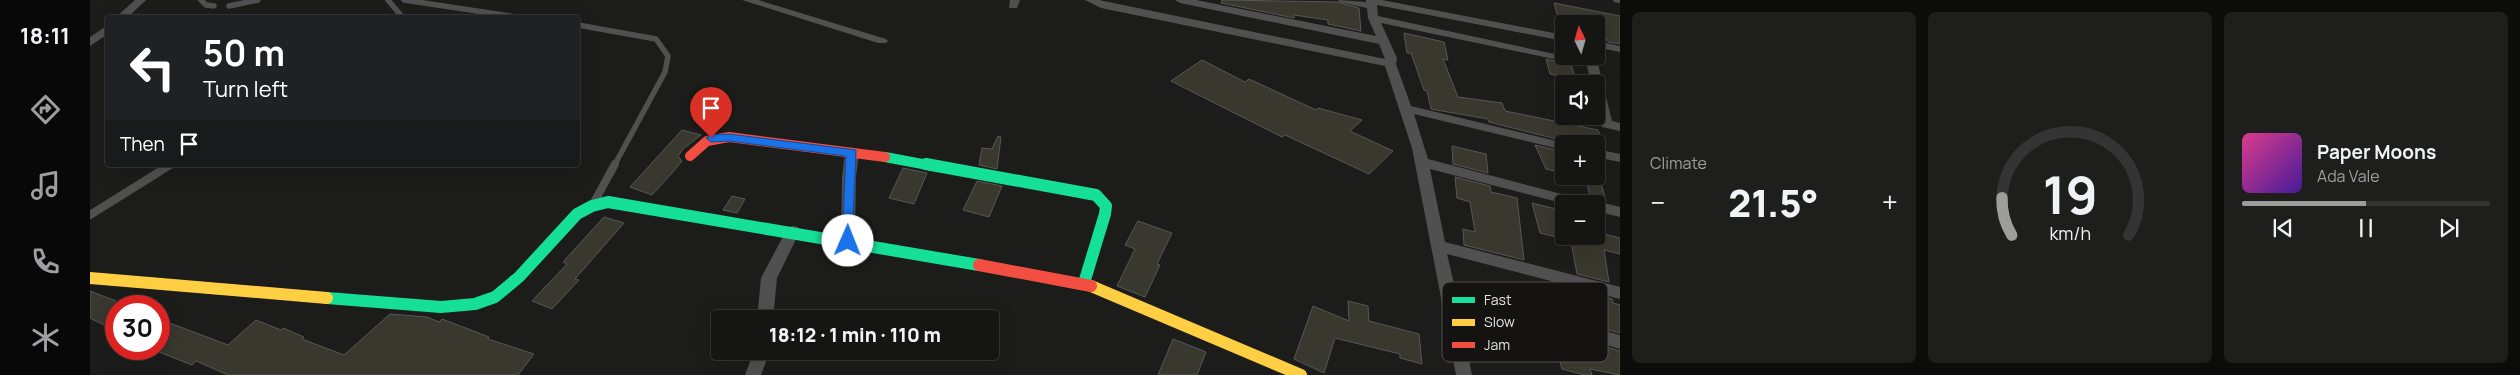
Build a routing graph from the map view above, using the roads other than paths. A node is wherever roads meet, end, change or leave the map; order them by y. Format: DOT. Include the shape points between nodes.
graph roads {
  1 [pos="141,0"];
  2 [pos="201,0"];
  3 [pos="258,0"];
  4 [pos="388,0"];
  5 [pos="404,0"];
  6 [pos="747,0"];
  7 [pos="1090,0"];
  8 [pos="1180,0"];
  9 [pos="1343,0"];
  10 [pos="214,6"];
  11 [pos="230,6"];
  12 [pos="1371,6"];
  13 [pos="124,15"];
  14 [pos="400,15"];
  15 [pos="503,15"];
  16 [pos="580,25"];
  17 [pos="105,30"];
  18 [pos="1555,37"];
  19 [pos="882,41"];
  20 [pos="1382,41"];
  21 [pos="90,43"];
  22 [pos="1605,46"];
  23 [pos="1620,49"];
  24 [pos="1555,51"];
  25 [pos="1390,64"];
  26 [pos="1592,65"];
  27 [pos="1404,108"];
  28 [pos="1620,127"];
  29 [pos="1555,144"];
  30 [pos="852,153"];
  31 [pos="1605,155"];
  32 [pos="690,156"];
  33 [pos="1620,158"];
  34 [pos="1422,162"];
  35 [pos="167,167"];
  36 [pos="1555,196"];
  37 [pos="592,206"];
  38 [pos="1605,208"];
  39 [pos="1620,212"];
  40 [pos="90,215"];
  41 [pos="793,231"];
  42 [pos="848,241"];
  43 [pos="1438,246"];
  44 [pos="90,278"];
  45 [pos="1445,282"];
  46 [pos="1577,282"];
  47 [pos="1084,283"];
  48 [pos="766,310"];
  49 [pos="759,360"];
  50 [pos="1461,362"];
  51 [pos="753,375"];
  52 [pos="1301,375"];
  53 [pos="1464,375"];
  1 -- 13 [label="street"];
  2 -- 10 [label="lane"];
  3 -- 11 [label="lane"];
  4 -- 14 [label="lane"];
  5 -- 15 [label="lane"];
  6 -- 19 [label="street"];
  7 -- 25 [label="street" via="1101,5"];
  8 -- 20 [label="street"];
  9 -- 12 [label="street"];
  12 -- 18 [label="street"];
  12 -- 20 [label="street"];
  12 -- 24 [label="street"];
  16 -- 37 [label="lane" via="656,39 666,46 669,56 658,85"];
  17 -- 21 [label="street"];
  20 -- 25 [label="street" via="1391,58"];
  22 -- 23 [label="street"];
  25 -- 27 [label="street"];
  26 -- 28 [label="street" via="1606,124"];
  27 -- 29 [label="street"];
  27 -- 34 [label="street"];
  30 -- 32 [label="street" via="719,137 703,142"];
  30 -- 42 [label="street"];
  30 -- 47 [label="street" via="1096,195 1106,206 1105,214"];
  31 -- 33 [label="street"];
  34 -- 36 [label="street"];
  34 -- 43 [label="street"];
  35 -- 40 [label="lane"];
  37 -- 41 [label="street" via="608,202 627,204"];
  37 -- 44 [label="street" via="577,214 495,297 474,304 441,307"];
  38 -- 39 [label="street"];
  41 -- 42 [label="street"];
  41 -- 48 [label="street" via="769,278"];
  42 -- 47 [label="street"];
  43 -- 45 [label="street"];
  43 -- 46 [label="street"];
  47 -- 52 [label="street"];
  49 -- 51 [label="street"];
  50 -- 53 [label="street"];
}
